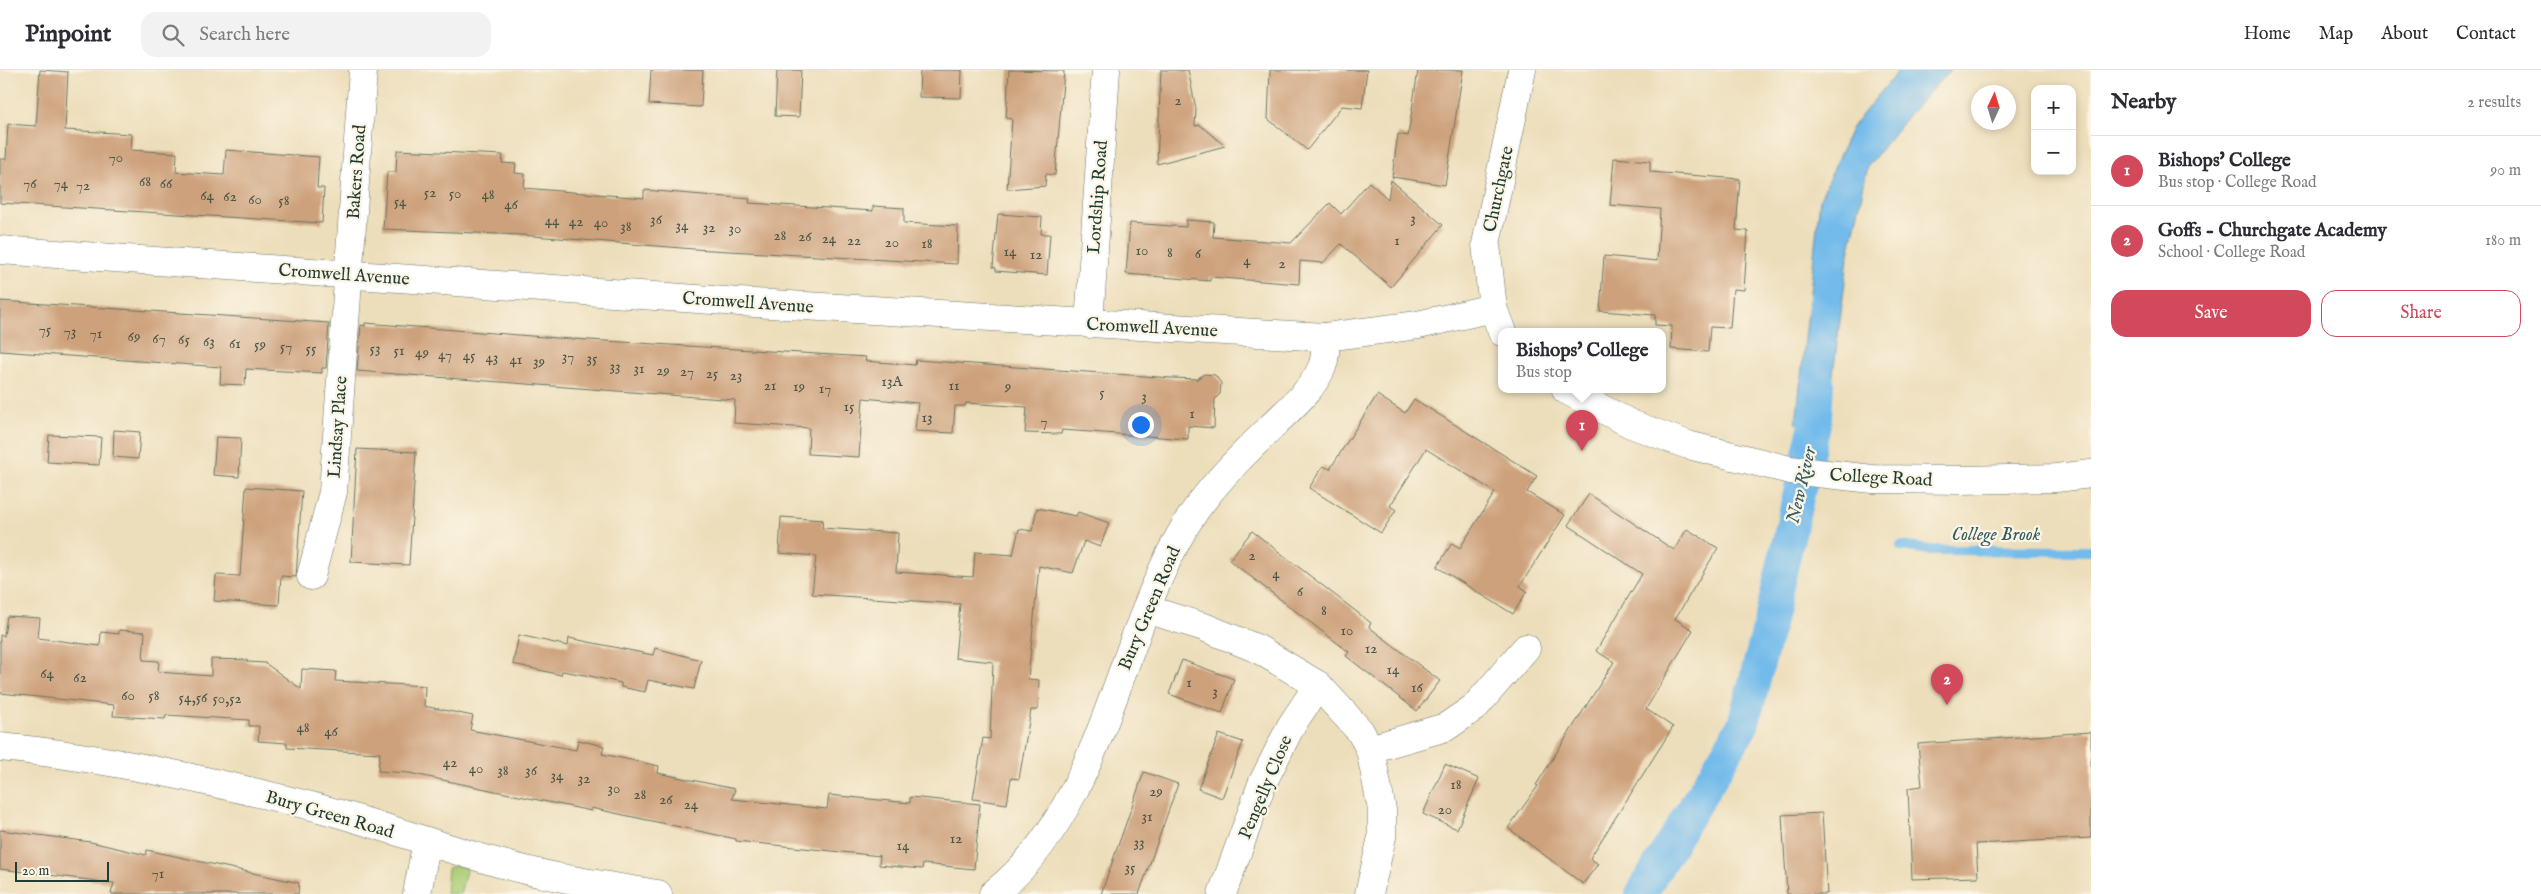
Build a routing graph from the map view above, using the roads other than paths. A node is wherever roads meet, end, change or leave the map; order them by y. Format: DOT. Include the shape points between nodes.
graph roads {
  1 [pos="363,70"];
  2 [pos="1106,70"];
  3 [pos="1522,70"];
  4 [pos="0,250"];
  5 [pos="349,275"];
  6 [pos="1498,320"];
  7 [pos="1089,324"];
  8 [pos="1325,337"];
  9 [pos="1572,393"];
  10 [pos="2091,474"];
  11 [pos="311,576"];
  12 [pos="1146,609"];
  13 [pos="1526,648"];
  14 [pos="1318,686"];
  15 [pos="0,747"];
  16 [pos="1370,749"];
  17 [pos="429,842"];
  18 [pos="417,894"];
  19 [pos="658,894"];
  20 [pos="993,894"];
  21 [pos="1222,894"];
  22 [pos="1369,894"];
  1 -- 5 [label="street, Bakers Road"];
  2 -- 7 [label="street, Lordship Road"];
  3 -- 6 [label="street, Churchgate" via="1486,244"];
  4 -- 5 [label="street, Cromwell Avenue"];
  5 -- 7 [label="street, Cromwell Avenue"];
  5 -- 11 [label="street, Lindsay Place" via="333,492"];
  6 -- 8 [label="street, Cromwell Avenue" via="1418,325"];
  7 -- 8 [label="street, Cromwell Avenue"];
  8 -- 12 [label="street, Bury Green Road" via="1322,366 1307,392 1235,462 1197,508 1179,536"];
  9 -- 10 [label="street, College Road" via="1631,424 1688,445 1790,470 1829,476 1992,480"];
  12 -- 14 [label="street" via="1204,627 1258,649"];
  12 -- 20 [label="street, Bury Green Road" via="1092,749 1071,793 1032,857"];
  13 -- 16 [label="street" via="1475,707 1446,727"];
  14 -- 16 [label="street" via="1360,731"];
  14 -- 21 [label="street, Pengelly Close" via="1291,726 1262,784"];
  15 -- 17 [label="street, Bury Green Road" via="183,776 316,808"];
  16 -- 22 [label="street" via="1382,810 1382,837"];
  17 -- 18 [label="street"];
  17 -- 19 [label="street, Bury Green Road" via="567,880"];
}
